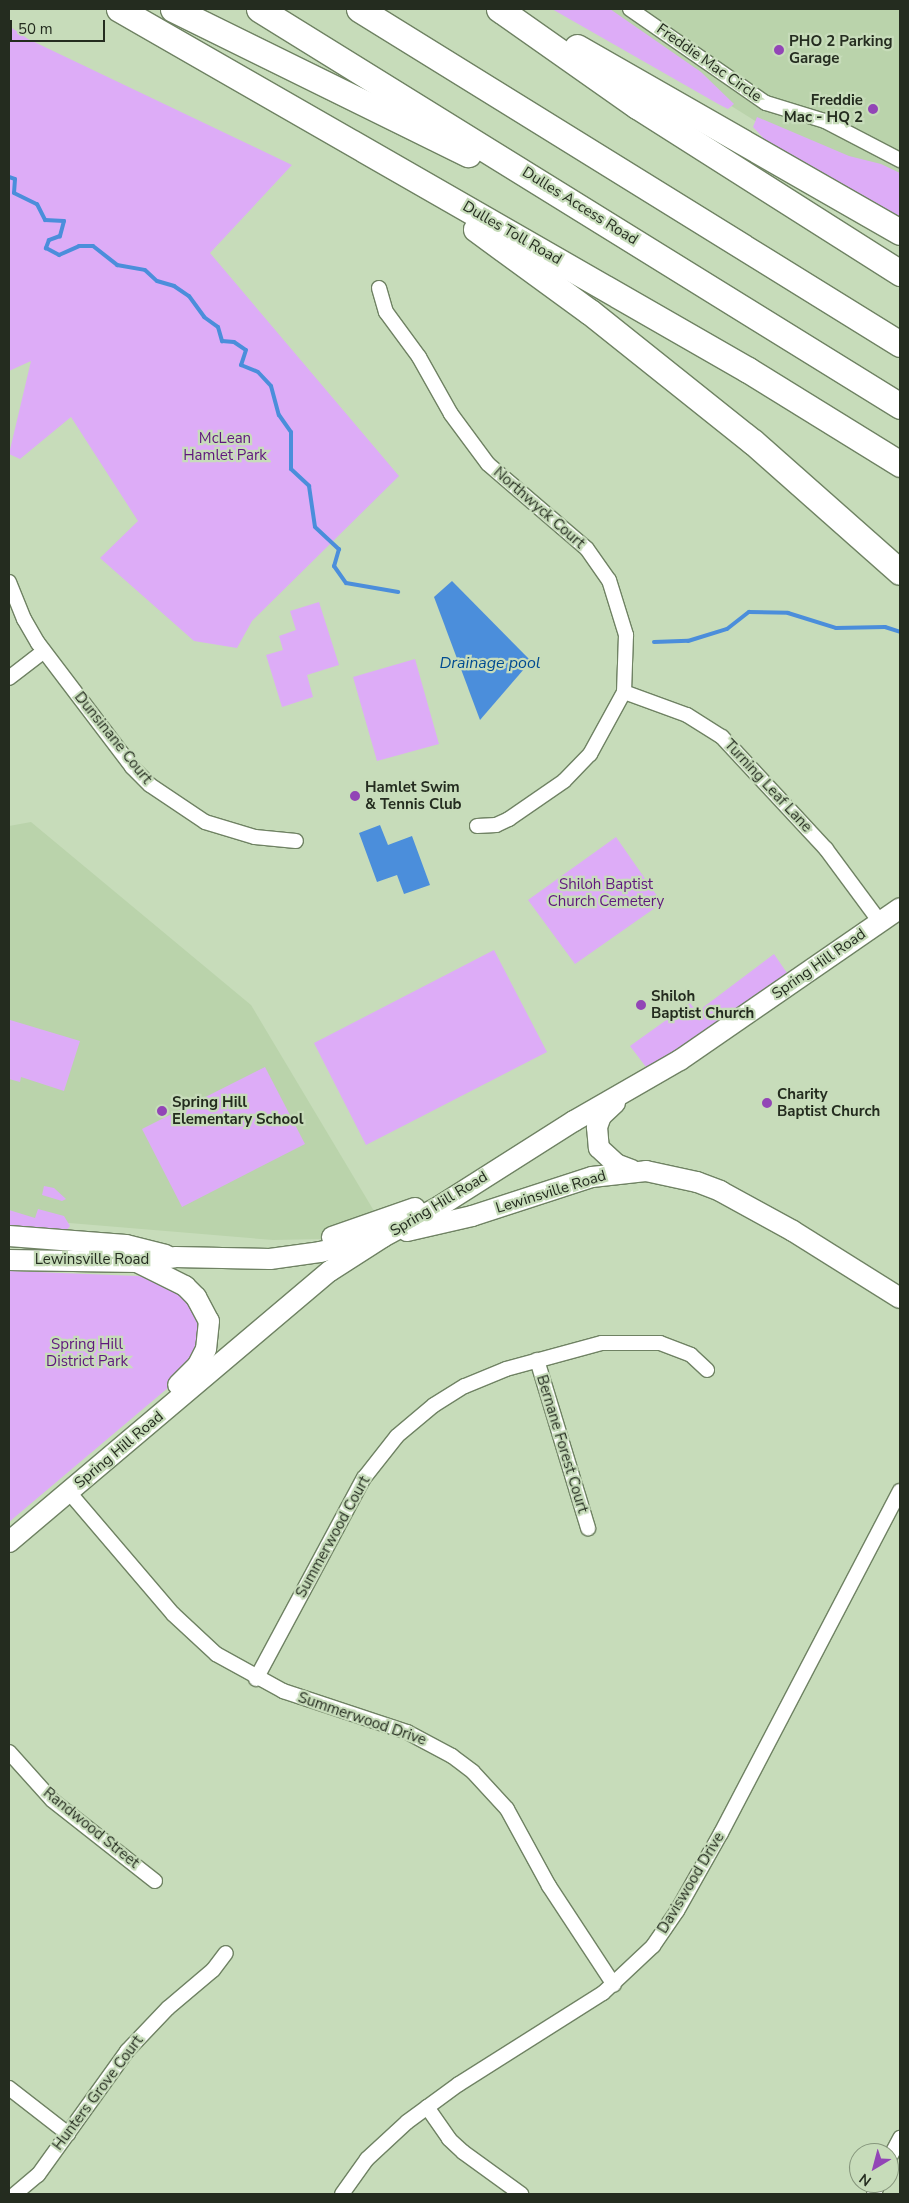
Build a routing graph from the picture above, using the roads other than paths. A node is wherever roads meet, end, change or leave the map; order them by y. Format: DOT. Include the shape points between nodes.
graph roads {
  1 [pos="119,9"];
  2 [pos="173,9"];
  3 [pos="259,9"];
  4 [pos="359,9"];
  5 [pos="498,9"];
  6 [pos="510,9"];
  7 [pos="630,9"];
  8 [pos="367,150"];
  9 [pos="900,160"];
  10 [pos="900,232"];
  11 [pos="626,234"];
  12 [pos="900,273"];
  13 [pos="380,288"];
  14 [pos="900,344"];
  15 [pos="900,406"];
  16 [pos="900,464"];
  17 [pos="900,572"];
  18 [pos="9,582"];
  19 [pos="44,651"];
  20 [pos="9,678"];
  21 [pos="624,692"];
  22 [pos="477,826"];
  23 [pos="296,841"];
  24 [pos="900,908"];
  25 [pos="880,922"];
  26 [pos="628,1092"];
  27 [pos="632,1170"];
  28 [pos="492,1173"];
  29 [pos="9,1236"];
  30 [pos="383,1237"];
  31 [pos="76,1240"];
  32 [pos="175,1258"];
  33 [pos="270,1259"];
  34 [pos="9,1260"];
  35 [pos="44,1262"];
  36 [pos="137,1262"];
  37 [pos="900,1298"];
  38 [pos="537,1360"];
  39 [pos="706,1370"];
  40 [pos="152,1422"];
  41 [pos="900,1491"];
  42 [pos="68,1492"];
  43 [pos="588,1528"];
  44 [pos="9,1542"];
  45 [pos="256,1679"];
  46 [pos="9,1752"];
  47 [pos="155,1880"];
  48 [pos="226,1953"];
  49 [pos="614,1984"];
  50 [pos="9,2088"];
  51 [pos="427,2107"];
  52 [pos="68,2134"];
  53 [pos="15,2194"];
  54 [pos="342,2194"];
  55 [pos="521,2194"];
  1 -- 8 [label="highway, Dulles Toll Road"];
  2 -- 11 [label="highway"];
  3 -- 11 [label="highway, Dulles Access Road"];
  4 -- 14 [label="highway"];
  5 -- 12 [label="highway" via="636,106"];
  6 -- 10 [label="highway"];
  7 -- 9 [label="street, Freddie Mac Circle" via="766,103 825,120"];
  8 -- 16 [label="highway, Dulles Toll Road" via="748,370"];
  8 -- 17 [label="highway" via="590,312 753,442"];
  11 -- 15 [label="highway, Dulles Access Road"];
  13 -- 21 [label="street, Northwyck Court" via="386,312 419,357 451,414 488,464 586,549 609,580 626,635"];
  18 -- 19 [label="street, Dunsinane Court" via="24,619"];
  19 -- 20 [label="street"];
  19 -- 23 [label="street, Dunsinane Court" via="132,767 169,801 205,822 230,831"];
  21 -- 22 [label="street, Northwyck Court" via="604,734 579,768 509,819 496,825"];
  21 -- 25 [label="street, Turning Leaf Lane" via="687,715 722,737 826,849"];
  24 -- 25 [label="main road, Spring Hill Road"];
  25 -- 26 [label="main road, Spring Hill Road" via="680,1060"];
  26 -- 27 [label="main road" via="601,1116 596,1137 605,1156"];
  26 -- 28 [label="main road, Spring Hill Road" via="574,1121"];
  27 -- 30 [label="main road, Lewinsville Road" via="561,1185 472,1216"];
  27 -- 37 [label="main road, Lewinsville Road" via="670,1174 720,1191 793,1231"];
  28 -- 30 [label="main road, Spring Hill Road"];
  28 -- 33 [label="main road" via="416,1208"];
  29 -- 31 [label="main road, Lewinsville Road"];
  30 -- 33 [label="main road, Lewinsville Road" via="320,1252"];
  30 -- 40 [label="main road, Spring Hill Road" via="330,1271"];
  31 -- 32 [label="main road, Lewinsville Road" via="126,1245"];
  31 -- 35 [label="main road" via="64,1254"];
  32 -- 33 [label="main road, Lewinsville Road"];
  32 -- 36 [label="main road, Lewinsville Road"];
  34 -- 35 [label="main road, Lewinsville Road"];
  35 -- 36 [label="main road, Lewinsville Road"];
  36 -- 40 [label="main road" via="185,1286 209,1322 210,1335 198,1364"];
  38 -- 39 [label="street, Summerwood Court" via="602,1344 643,1341 675,1347"];
  38 -- 43 [label="street, Bernane Forest Court"];
  38 -- 45 [label="street, Summerwood Court" via="465,1386 434,1405 379,1456 354,1494"];
  40 -- 42 [label="main road, Spring Hill Road"];
  41 -- 49 [label="street, Daviswood Drive" via="677,1911 653,1946"];
  42 -- 44 [label="main road, Spring Hill Road"];
  42 -- 45 [label="street, Summerwood Drive" via="194,1635"];
  45 -- 49 [label="street, Summerwood Drive" via="303,1699 407,1732 445,1751 473,1772 507,1809 549,1886"];
  46 -- 47 [label="street, Randwood Street" via="52,1800"];
  48 -- 52 [label="street, Hunters Grove Court" via="213,1970 168,2008 131,2046"];
  49 -- 51 [label="street, Daviswood Drive"];
  50 -- 52 [label="street"];
  51 -- 54 [label="street, Daviswood Drive" via="385,2140"];
  51 -- 55 [label="street" via="456,2145"];
  52 -- 53 [label="street, Hunters Grove Court" via="38,2174"];
}
